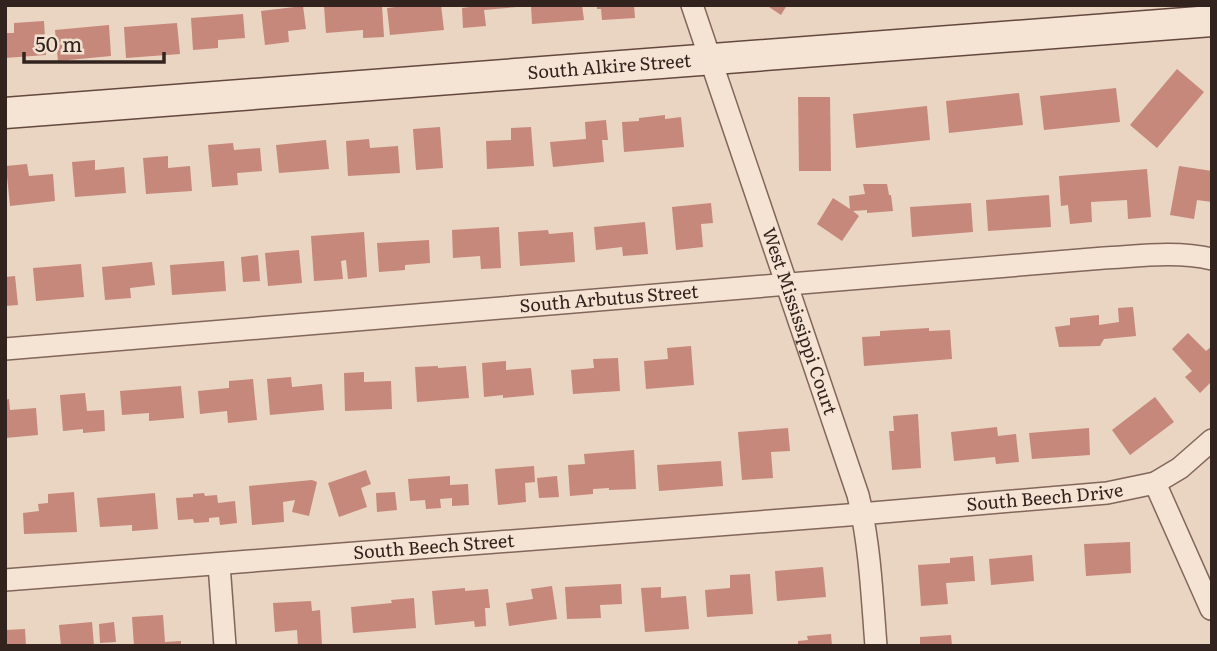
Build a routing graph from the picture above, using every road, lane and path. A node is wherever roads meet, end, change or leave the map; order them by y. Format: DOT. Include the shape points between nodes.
graph roads {
  1 [pos="692,5"];
  2 [pos="1212,21"];
  3 [pos="710,59"];
  4 [pos="5,113"];
  5 [pos="1212,259"];
  6 [pos="787,285"];
  7 [pos="5,349"];
  8 [pos="1212,440"];
  9 [pos="1155,484"];
  10 [pos="863,514"];
  11 [pos="219,564"];
  12 [pos="5,580"];
  13 [pos="1211,609"];
  14 [pos="225,646"];
  15 [pos="876,646"];
  1 -- 3 [label="street, West Mississippi Court"];
  2 -- 3 [label="street, South Alkire Street"];
  3 -- 4 [label="street, South Alkire Street"];
  3 -- 6 [label="street, West Mississippi Court"];
  5 -- 6 [label="street, South Arbutus Street" via="1168,254"];
  6 -- 7 [label="street, South Arbutus Street"];
  6 -- 10 [label="street, West Mississippi Court"];
  8 -- 9 [label="street, South Beech Drive"];
  9 -- 10 [label="street, South Beech Drive" via="1107,493"];
  9 -- 13 [label="street"];
  10 -- 11 [label="street, South Beech Street"];
  10 -- 15 [label="street, West Mississippi Court"];
  11 -- 12 [label="street, South Beech Street"];
  11 -- 14 [label="street"];
}
